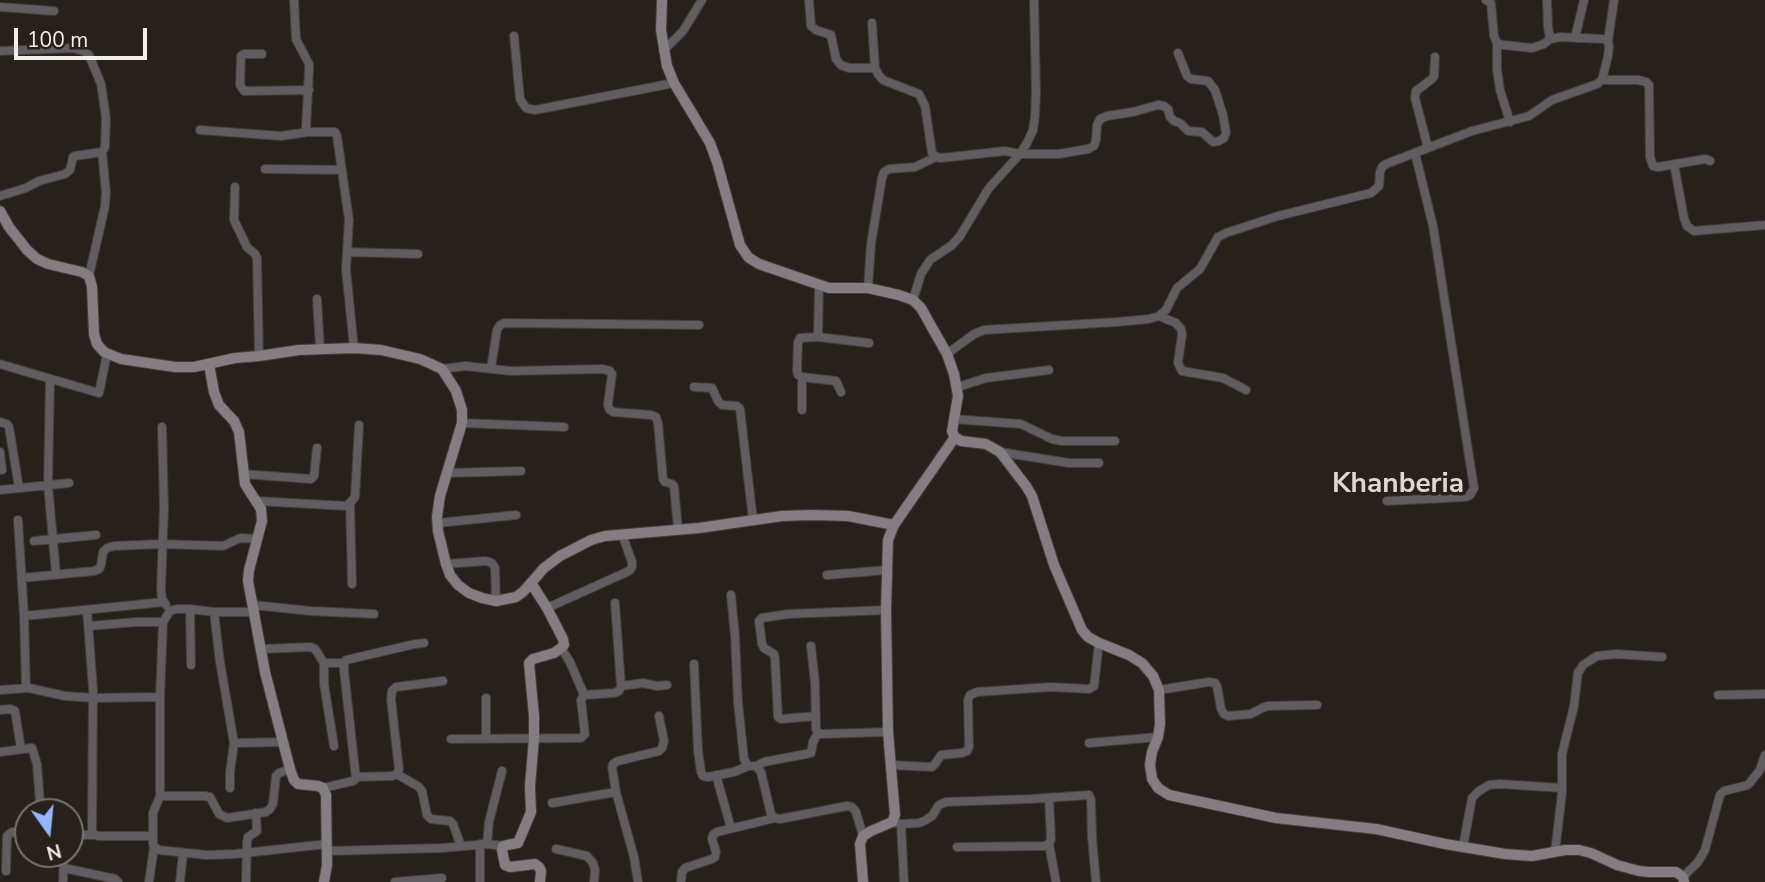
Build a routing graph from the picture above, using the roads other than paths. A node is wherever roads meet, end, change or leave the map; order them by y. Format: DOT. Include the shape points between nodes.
graph roads {
  1 [pos="295,0"];
  2 [pos="662,0"];
  3 [pos="702,0"];
  4 [pos="809,0"];
  5 [pos="1034,0"];
  6 [pos="1486,0"];
  7 [pos="1547,0"];
  8 [pos="1584,0"];
  9 [pos="1614,0"];
  10 [pos="0,7"];
  11 [pos="54,11"];
  12 [pos="872,23"];
  13 [pos="514,36"];
  14 [pos="1575,38"];
  15 [pos="1550,39"];
  16 [pos="1608,41"];
  17 [pos="1497,43"];
  18 [pos="0,51"];
  19 [pos="663,51"];
  20 [pos="262,54"];
  21 [pos="1178,54"];
  22 [pos="1435,57"];
  23 [pos="875,68"];
  24 [pos="1602,80"];
  25 [pos="674,83"];
  26 [pos="309,90"];
  27 [pos="1510,122"];
  28 [pos="200,130"];
  29 [pos="308,132"];
  30 [pos="1428,148"];
  31 [pos="102,152"];
  32 [pos="1415,153"];
  33 [pos="1020,154"];
  34 [pos="936,157"];
  35 [pos="1710,161"];
  36 [pos="1674,164"];
  37 [pos="265,169"];
  38 [pos="342,170"];
  39 [pos="235,187"];
  40 [pos="0,196"];
  41 [pos="0,211"];
  42 [pos="1765,225"];
  43 [pos="5,229"];
  44 [pos="347,252"];
  45 [pos="418,254"];
  46 [pos="89,276"];
  47 [pos="820,285"];
  48 [pos="868,288"];
  49 [pos="317,299"];
  50 [pos="913,300"];
  51 [pos="1159,316"];
  52 [pos="699,325"];
  53 [pos="818,337"];
  54 [pos="869,343"];
  55 [pos="320,348"];
  56 [pos="354,348"];
  57 [pos="107,354"];
  58 [pos="947,354"];
  59 [pos="259,356"];
  60 [pos="0,364"];
  61 [pos="209,364"];
  62 [pos="491,368"];
  63 [pos="442,369"];
  64 [pos="1049,370"];
  65 [pos="802,377"];
  66 [pos="50,380"];
  67 [pos="694,387"];
  68 [pos="958,387"];
  69 [pos="1246,390"];
  70 [pos="841,392"];
  71 [pos="802,410"];
  72 [pos="953,419"];
  73 [pos="0,422"];
  74 [pos="462,423"];
  75 [pos="359,425"];
  76 [pos="162,427"];
  77 [pos="564,427"];
  78 [pos="955,437"];
  79 [pos="1115,441"];
  80 [pos="317,448"];
  81 [pos="0,452"];
  82 [pos="1000,452"];
  83 [pos="1099,463"];
  84 [pos="2,470"];
  85 [pos="521,471"];
  86 [pos="447,473"];
  87 [pos="243,474"];
  88 [pos="69,483"];
  89 [pos="48,485"];
  90 [pos="19,488"];
  91 [pos="0,490"];
  92 [pos="257,501"];
  93 [pos="1387,501"];
  94 [pos="350,503"];
  95 [pos="516,515"];
  96 [pos="18,520"];
  97 [pos="753,520"];
  98 [pos="438,523"];
  99 [pos="894,525"];
  100 [pos="678,529"];
  101 [pos="622,534"];
  102 [pos="96,535"];
  103 [pos="52,539"];
  104 [pos="258,539"];
  105 [pos="34,541"];
  106 [pos="161,544"];
  107 [pos="446,564"];
  108 [pos="887,570"];
  109 [pos="56,574"];
  110 [pos="827,575"];
  111 [pos="22,578"];
  112 [pos="531,583"];
  113 [pos="352,584"];
  114 [pos="731,595"];
  115 [pos="496,600"];
  116 [pos="164,602"];
  117 [pos="615,603"];
  118 [pos="254,608"];
  119 [pos="547,608"];
  120 [pos="190,609"];
  121 [pos="88,610"];
  122 [pos="886,610"];
  123 [pos="170,611"];
  124 [pos="214,612"];
  125 [pos="373,614"];
  126 [pos="24,616"];
  127 [pos="163,622"];
  128 [pos="89,626"];
  129 [pos="424,643"];
  130 [pos="1099,643"];
  131 [pos="811,646"];
  132 [pos="561,648"];
  133 [pos="261,649"];
  134 [pos="1662,657"];
  135 [pos="324,663"];
  136 [pos="344,663"];
  137 [pos="694,664"];
  138 [pos="191,665"];
  139 [pos="443,681"];
  140 [pos="667,685"];
  141 [pos="621,686"];
  142 [pos="26,688"];
  143 [pos="0,690"];
  144 [pos="1159,690"];
  145 [pos="1765,694"];
  146 [pos="584,695"];
  147 [pos="1718,695"];
  148 [pos="160,697"];
  149 [pos="93,698"];
  150 [pos="486,698"];
  151 [pos="1317,705"];
  152 [pos="0,710"];
  153 [pos="659,716"];
  154 [pos="816,716"];
  155 [pos="888,732"];
  156 [pos="818,733"];
  157 [pos="1158,737"];
  158 [pos="534,738"];
  159 [pos="451,739"];
  160 [pos="486,739"];
  161 [pos="283,741"];
  162 [pos="234,743"];
  163 [pos="1089,743"];
  164 [pos="334,746"];
  165 [pos="20,748"];
  166 [pos="0,752"];
  167 [pos="1765,755"];
  168 [pos="890,765"];
  169 [pos="752,766"];
  170 [pos="290,769"];
  171 [pos="502,771"];
  172 [pos="397,774"];
  173 [pos="716,775"];
  174 [pos="356,777"];
  175 [pos="230,788"];
  176 [pos="323,788"];
  177 [pos="1562,788"];
  178 [pos="616,792"];
  179 [pos="160,796"];
  180 [pos="40,798"];
  181 [pos="1049,798"];
  182 [pos="552,803"];
  183 [pos="256,813"];
  184 [pos="775,818"];
  185 [pos="897,823"];
  186 [pos="731,828"];
  187 [pos="14,832"];
  188 [pos="84,835"];
  189 [pos="95,835"];
  190 [pos="153,836"];
  191 [pos="863,836"];
  192 [pos="483,844"];
  193 [pos="1049,844"];
  194 [pos="461,846"];
  195 [pos="503,846"];
  196 [pos="154,847"];
  197 [pos="957,847"];
  198 [pos="1463,847"];
  199 [pos="327,848"];
  200 [pos="556,849"];
  201 [pos="1555,852"];
  202 [pos="183,853"];
  203 [pos="247,853"];
  204 [pos="64,868"];
  205 [pos="6,872"];
  206 [pos="442,878"];
  207 [pos="1683,880"];
  208 [pos="63,882"];
  209 [pos="118,882"];
  210 [pos="149,882"];
  211 [pos="180,882"];
  212 [pos="246,882"];
  213 [pos="324,882"];
  214 [pos="395,882"];
  215 [pos="480,882"];
  216 [pos="540,882"];
  217 [pos="594,882"];
  218 [pos="638,882"];
  219 [pos="681,882"];
  220 [pos="863,882"];
  221 [pos="904,882"];
  222 [pos="1056,882"];
  223 [pos="1096,882"];
  1 -- 26 [label="street" via="296,39 309,64"];
  2 -- 19 [label="street"];
  3 -- 19 [label="street" via="683,31"];
  4 -- 23 [label="street" via="811,26 831,35 841,65"];
  5 -- 33 [label="street" via="1035,116"];
  6 -- 17 [label="street" via="1491,3"];
  7 -- 15 [label="street"];
  8 -- 14 [label="street"];
  9 -- 16 [label="street"];
  10 -- 11 [label="street"];
  12 -- 23 [label="street"];
  13 -- 25 [label="street" via="520,99 526,108"];
  14 -- 15 [label="street"];
  14 -- 16 [label="street"];
  15 -- 17 [label="street" via="1532,48"];
  16 -- 24 [label="street"];
  17 -- 27 [label="street" via="1500,90"];
  18 -- 31 [label="street" via="73,48 89,55 104,97"];
  19 -- 25 [label="street"];
  20 -- 26 [label="street" via="241,56 244,91"];
  21 -- 33 [label="street" via="1187,76 1208,81 1215,90 1224,138 1213,142 1202,132 1188,131 1170,117 1168,109 1158,105 1100,119 1094,146 1088,149"];
  22 -- 30 [label="street" via="1434,76 1416,91 1415,98"];
  23 -- 34 [label="street" via="883,80 919,94"];
  24 -- 27 [label="street"];
  24 -- 36 [label="street" via="1638,80 1649,85 1651,162 1658,167"];
  25 -- 47 [label="street" via="710,143 734,230 748,257"];
  26 -- 29 [label="street"];
  27 -- 30 [label="street"];
  28 -- 29 [label="street" via="281,136"];
  29 -- 38 [label="street" via="335,132"];
  30 -- 32 [label="street"];
  31 -- 40 [label="street" via="75,156 65,174"];
  31 -- 46 [label="street" via="105,199"];
  32 -- 51 [label="street" via="1382,167 1379,186 1371,193 1218,237 1200,269 1177,288"];
  32 -- 93 [label="street" via="1433,226 1474,488 1465,497"];
  33 -- 34 [label="street" via="1005,151"];
  33 -- 50 [label="street" via="989,188 960,236 930,260"];
  34 -- 48 [label="street" via="915,167 884,172"];
  35 -- 36 [label="street"];
  36 -- 42 [label="street" via="1684,218 1694,231"];
  37 -- 38 [label="street"];
  38 -- 44 [label="street" via="349,220"];
  39 -- 59 [label="street" via="234,220 257,258"];
  41 -- 43 [label="street"];
  43 -- 46 [label="street" via="37,259"];
  44 -- 45 [label="street"];
  44 -- 56 [label="street"];
  46 -- 57 [label="street" via="94,334"];
  47 -- 48 [label="street"];
  47 -- 53 [label="street"];
  48 -- 50 [label="street"];
  49 -- 55 [label="street"];
  50 -- 58 [label="street"];
  51 -- 58 [label="street" via="984,330"];
  51 -- 69 [label="street" via="1181,328 1178,363 1182,370 1223,378"];
  52 -- 62 [label="street" via="505,323 497,330"];
  53 -- 54 [label="street"];
  53 -- 65 [label="street" via="798,342 797,370"];
  55 -- 56 [label="street"];
  55 -- 59 [label="street"];
  56 -- 63 [label="street" via="420,359"];
  57 -- 61 [label="street" via="175,368"];
  57 -- 66 [label="street" via="99,393"];
  58 -- 68 [label="street"];
  59 -- 61 [label="street"];
  60 -- 66 [label="street"];
  61 -- 87 [label="street" via="219,405 239,432"];
  62 -- 63 [label="street"];
  62 -- 100 [label="street" via="610,371 609,409 656,417 663,479 674,486"];
  63 -- 74 [label="street" via="456,391"];
  64 -- 68 [label="street" via="986,378"];
  65 -- 70 [label="street" via="836,381"];
  65 -- 71 [label="street"];
  66 -- 89 [label="street"];
  67 -- 97 [label="street" via="712,388 722,405 740,409"];
  68 -- 72 [label="street"];
  72 -- 78 [label="street"];
  72 -- 79 [label="street" via="1021,424 1062,441"];
  73 -- 90 [label="street" via="9,427"];
  74 -- 77 [label="street"];
  74 -- 86 [label="street"];
  75 -- 94 [label="street" via="355,497"];
  76 -- 106 [label="street"];
  78 -- 82 [label="street"];
  78 -- 99 [label="street"];
  80 -- 87 [label="street" via="311,479"];
  81 -- 84 [label="street"];
  82 -- 83 [label="street"];
  82 -- 130 [label="street" via="1032,496 1054,565 1082,630"];
  85 -- 86 [label="street"];
  86 -- 98 [label="street"];
  87 -- 92 [label="street"];
  88 -- 89 [label="street"];
  89 -- 90 [label="street"];
  89 -- 103 [label="street"];
  90 -- 91 [label="street"];
  92 -- 94 [label="street"];
  92 -- 104 [label="street" via="262,521"];
  94 -- 113 [label="street"];
  95 -- 98 [label="street"];
  96 -- 111 [label="street"];
  97 -- 99 [label="street" via="836,516"];
  97 -- 100 [label="street"];
  98 -- 107 [label="street"];
  99 -- 108 [label="street" via="887,546"];
  100 -- 101 [label="street"];
  101 -- 112 [label="street" via="574,548"];
  101 -- 119 [label="street" via="632,562 629,571"];
  102 -- 103 [label="street"];
  103 -- 105 [label="street"];
  103 -- 109 [label="street"];
  104 -- 106 [label="street" via="240,538 223,546"];
  104 -- 118 [label="street" via="248,581"];
  106 -- 109 [label="street" via="107,548 99,569"];
  106 -- 116 [label="street"];
  107 -- 115 [label="street" via="458,586"];
  107 -- 115 [label="street" via="492,563"];
  108 -- 110 [label="street"];
  108 -- 122 [label="street"];
  109 -- 111 [label="street"];
  111 -- 126 [label="street"];
  112 -- 115 [label="street" via="516,597"];
  112 -- 119 [label="street"];
  114 -- 169 [label="street" via="744,760"];
  116 -- 121 [label="street"];
  116 -- 123 [label="street"];
  117 -- 141 [label="street"];
  118 -- 124 [label="street"];
  118 -- 125 [label="street"];
  118 -- 133 [label="street"];
  119 -- 132 [label="street" via="563,639"];
  120 -- 123 [label="street"];
  120 -- 124 [label="street"];
  120 -- 138 [label="street"];
  121 -- 126 [label="street"];
  121 -- 128 [label="street"];
  122 -- 154 [label="street" via="788,614 759,621 762,645 775,659 778,717"];
  122 -- 155 [label="street"];
  123 -- 127 [label="street"];
  124 -- 162 [label="street"];
  126 -- 142 [label="street"];
  127 -- 128 [label="street"];
  127 -- 148 [label="street"];
  128 -- 149 [label="street"];
  129 -- 136 [label="street"];
  130 -- 144 [label="street" via="1142,663"];
  130 -- 168 [label="street" via="1094,686 1089,689 977,692 968,700 967,751 941,755 932,767"];
  131 -- 154 [label="street"];
  132 -- 146 [label="street"];
  132 -- 158 [label="street" via="529,663"];
  133 -- 135 [label="street" via="311,647"];
  133 -- 161 [label="street"];
  134 -- 177 [label="street" via="1606,654 1583,665 1562,754"];
  135 -- 136 [label="street"];
  135 -- 164 [label="street"];
  136 -- 174 [label="street"];
  137 -- 173 [label="street" via="701,772 703,776"];
  139 -- 172 [label="street" via="404,685 392,691"];
  140 -- 141 [label="street"];
  141 -- 146 [label="street" via="614,693"];
  142 -- 143 [label="street"];
  142 -- 149 [label="street"];
  144 -- 151 [label="street" via="1215,683 1221,709 1228,716 1251,714 1268,706"];
  144 -- 157 [label="street"];
  145 -- 147 [label="street"];
  146 -- 158 [label="street" via="585,734"];
  148 -- 149 [label="street"];
  148 -- 179 [label="street"];
  149 -- 189 [label="street" via="91,827"];
  150 -- 160 [label="street"];
  152 -- 165 [label="street" via="15,711"];
  153 -- 178 [label="street" via="662,748 613,764"];
  154 -- 156 [label="street"];
  155 -- 156 [label="street"];
  155 -- 168 [label="street"];
  156 -- 169 [label="street" via="811,753"];
  157 -- 163 [label="street"];
  157 -- 198 [label="street" via="1150,765 1152,779 1169,794 1276,818 1376,829"];
  158 -- 160 [label="street"];
  158 -- 195 [label="street" via="530,817 518,843"];
  159 -- 160 [label="street"];
  161 -- 162 [label="street"];
  161 -- 170 [label="street"];
  162 -- 175 [label="street"];
  165 -- 166 [label="street"];
  165 -- 180 [label="street" via="32,748"];
  167 -- 207 [label="street" via="1748,785 1720,795 1704,850"];
  168 -- 185 [label="street"];
  169 -- 173 [label="street"];
  169 -- 184 [label="street" via="761,772"];
  170 -- 176 [label="street" via="298,784"];
  170 -- 183 [label="street" via="276,776 271,809"];
  171 -- 192 [label="street"];
  172 -- 174 [label="street"];
  172 -- 194 [label="street" via="422,791 430,819 453,824"];
  173 -- 186 [label="street"];
  174 -- 176 [label="street"];
  176 -- 199 [label="street"];
  177 -- 198 [label="street" via="1489,785 1472,798"];
  177 -- 201 [label="street"];
  178 -- 182 [label="street"];
  178 -- 218 [label="street"];
  179 -- 183 [label="street" via="210,797 219,814 227,818"];
  179 -- 190 [label="street" via="153,813"];
  181 -- 185 [label="street" via="946,802 919,823"];
  181 -- 193 [label="street"];
  181 -- 223 [label="street" via="1090,796"];
  183 -- 203 [label="street" via="257,831 248,837"];
  184 -- 186 [label="street"];
  184 -- 191 [label="street" via="852,807"];
  185 -- 191 [label="street"];
  185 -- 221 [label="street"];
  186 -- 219 [label="street" via="713,835 715,857 685,868"];
  187 -- 205 [label="street" via="7,836"];
  188 -- 189 [label="street"];
  189 -- 190 [label="street"];
  190 -- 196 [label="street"];
  191 -- 220 [label="street"];
  192 -- 194 [label="street"];
  192 -- 195 [label="street"];
  192 -- 215 [label="street"];
  193 -- 197 [label="street"];
  193 -- 222 [label="street"];
  194 -- 199 [label="street"];
  195 -- 216 [label="street" via="505,865 535,864 541,871"];
  196 -- 202 [label="street"];
  196 -- 210 [label="street"];
  198 -- 201 [label="street" via="1532,856"];
  199 -- 203 [label="street"];
  199 -- 213 [label="street"];
  200 -- 217 [label="street" via="587,856 595,870"];
  201 -- 207 [label="street" via="1579,850 1617,865 1676,872"];
  202 -- 203 [label="street"];
  202 -- 211 [label="street"];
  203 -- 212 [label="street"];
  204 -- 208 [label="street"];
  204 -- 209 [label="street"];
  206 -- 214 [label="street"];
}
